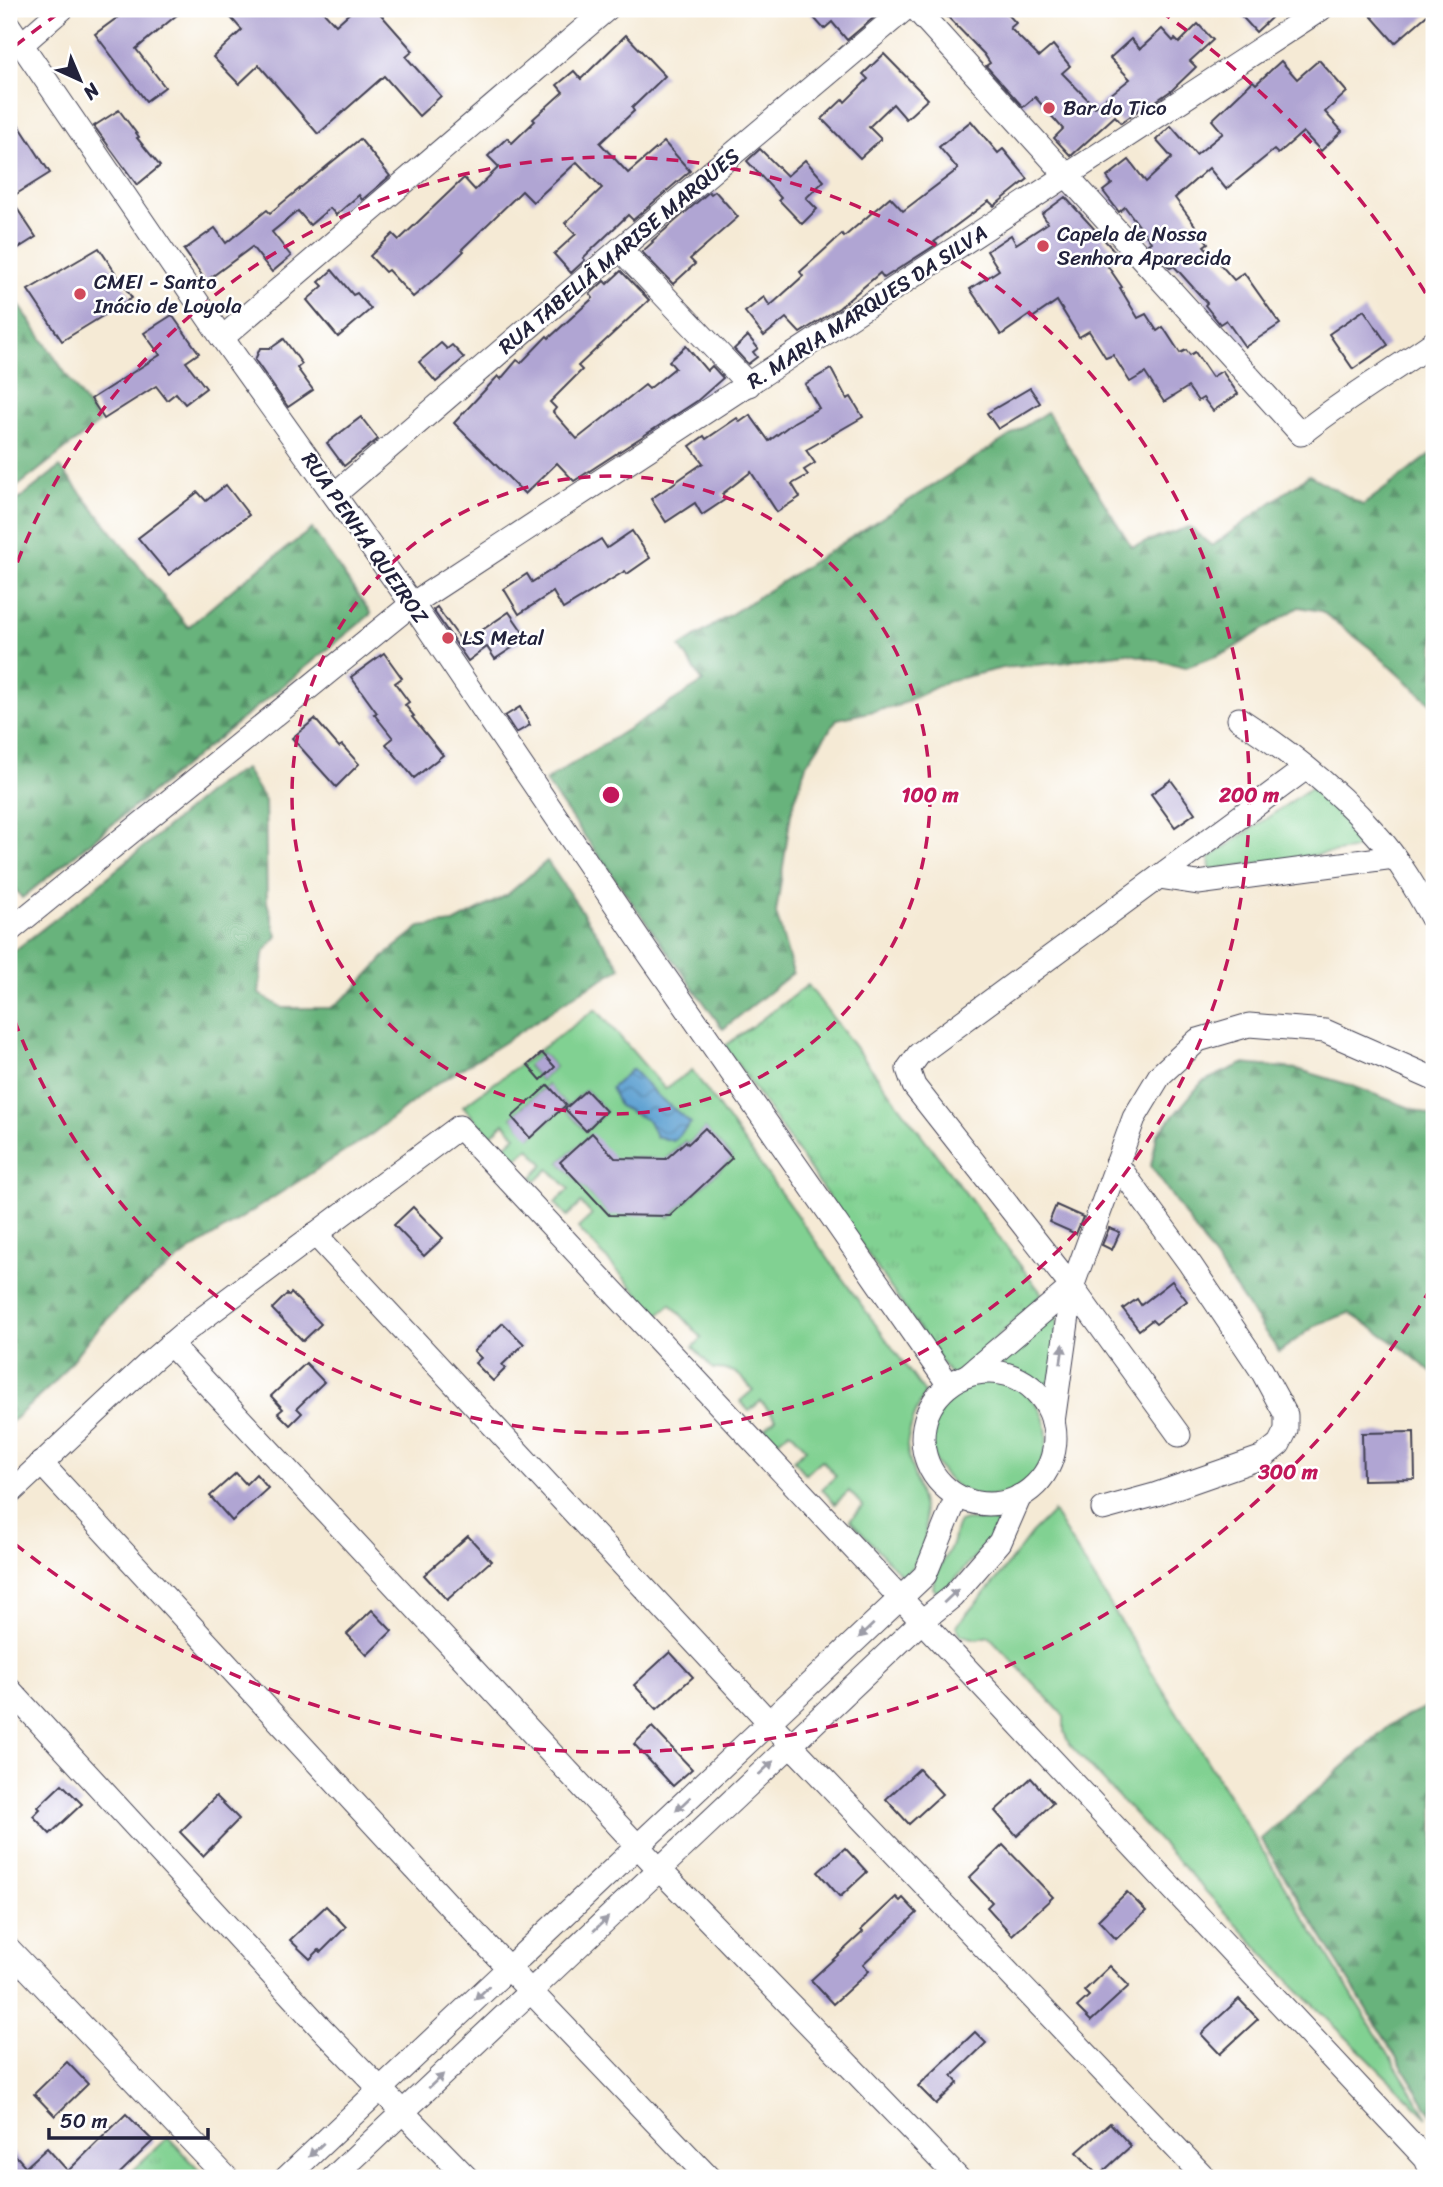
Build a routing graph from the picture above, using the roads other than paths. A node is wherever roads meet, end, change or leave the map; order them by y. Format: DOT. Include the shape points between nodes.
graph roads {
  1 [pos="62,9"];
  2 [pos="607,9"];
  3 [pos="905,9"];
  4 [pos="916,9"];
  5 [pos="1321,9"];
  6 [pos="15,35"];
  7 [pos="1068,176"];
  8 [pos="620,248"];
  9 [pos="222,338"];
  10 [pos="1434,342"];
  11 [pos="748,385"];
  12 [pos="335,494"];
  13 [pos="412,604"];
  14 [pos="1239,719"];
  15 [pos="1306,768"];
  16 [pos="1394,857"];
  17 [pos="1159,877"];
  18 [pos="1434,922"];
  19 [pos="9,931"];
  20 [pos="1434,1079"];
  21 [pos="1117,1164"];
  22 [pos="315,1234"];
  23 [pos="1072,1287"];
  24 [pos="170,1344"];
  25 [pos="959,1380"];
  26 [pos="1053,1422"];
  27 [pos="1179,1435"];
  28 [pos="41,1464"];
  29 [pos="9,1494"];
  30 [pos="957,1496"];
  31 [pos="1020,1496"];
  32 [pos="1102,1509"];
  33 [pos="901,1598"];
  34 [pos="922,1621"];
  35 [pos="9,1689"];
  36 [pos="769,1722"];
  37 [pos="790,1745"];
  38 [pos="638,1846"];
  39 [pos="659,1869"];
  40 [pos="9,1950"];
  41 [pos="509,1968"];
  42 [pos="531,1991"];
  43 [pos="381,2088"];
  44 [pos="403,2112"];
  45 [pos="227,2178"];
  46 [pos="286,2178"];
  47 [pos="333,2178"];
  48 [pos="467,2178"];
  49 [pos="709,2178"];
  50 [pos="958,2178"];
  51 [pos="1205,2178"];
  52 [pos="1432,2178"];
  1 -- 6 [label="street"];
  2 -- 9 [label="street"];
  3 -- 8 [label="street, RUA TABELIÃ MARISE MARQUES"];
  4 -- 7 [label="street"];
  5 -- 7 [label="street, R. MARIA MARQUES DA SILVA"];
  6 -- 9 [label="street, RUA PENHA QUEIROZ"];
  7 -- 10 [label="street" via="1301,434"];
  7 -- 11 [label="street, R. MARIA MARQUES DA SILVA"];
  8 -- 11 [label="street"];
  8 -- 12 [label="street, RUA TABELIÃ MARISE MARQUES"];
  9 -- 12 [label="street, RUA PENHA QUEIROZ"];
  11 -- 13 [label="street, R. MARIA MARQUES DA SILVA"];
  12 -- 13 [label="street, RUA PENHA QUEIROZ"];
  13 -- 19 [label="street, R. MARIA MARQUES DA SILVA"];
  13 -- 25 [label="street, RUA PENHA QUEIROZ" via="718,1052"];
  14 -- 15 [label="street"];
  15 -- 16 [label="street" via="1376,833"];
  15 -- 17 [label="street"];
  16 -- 17 [label="street" via="1198,883"];
  16 -- 18 [label="street"];
  17 -- 23 [label="street" via="919,1054 908,1069 914,1086"];
  20 -- 21 [label="street" via="1325,1031 1249,1025 1198,1040 1160,1075 1135,1118"];
  21 -- 23 [label="street"];
  21 -- 32 [label="street" via="1262,1371 1286,1415 1286,1430 1279,1444 1263,1457"];
  22 -- 24 [label="street"];
  22 -- 33 [label="street" via="459,1127"];
  22 -- 36 [label="street"];
  23 -- 25 [label="street"];
  26 -- 23 [label="street, one-way"];
  23 -- 27 [label="street"];
  24 -- 28 [label="street"];
  24 -- 38 [label="street"];
  25 -- 26 [label="street" via="990,1371 1011,1375 1045,1402"];
  25 -- 30 [label="street" via="936,1398 923,1434 931,1470"];
  26 -- 31 [label="street" via="1055,1444 1049,1464"];
  28 -- 29 [label="street"];
  28 -- 41 [label="street"];
  30 -- 31 [label="street" via="978,1503 1000,1503"];
  30 -- 33 [label="street" via="925,1575"];
  34 -- 31 [label="street, one-way" via="952,1597 999,1542"];
  33 -- 34 [label="street"];
  33 -- 36 [label="street, one-way"];
  34 -- 37 [label="street"];
  34 -- 52 [label="street" via="1426,2159"];
  35 -- 43 [label="street"];
  36 -- 37 [label="street"];
  36 -- 38 [label="street, one-way"];
  39 -- 37 [label="street, one-way"];
  37 -- 51 [label="street"];
  38 -- 39 [label="street"];
  38 -- 41 [label="street"];
  42 -- 39 [label="street, one-way"];
  39 -- 50 [label="street"];
  40 -- 45 [label="street"];
  41 -- 42 [label="street"];
  41 -- 43 [label="street, one-way"];
  44 -- 42 [label="street, one-way"];
  42 -- 49 [label="street"];
  43 -- 44 [label="street"];
  43 -- 46 [label="street, one-way"];
  44 -- 47 [label="street"];
  44 -- 48 [label="street"];
}
